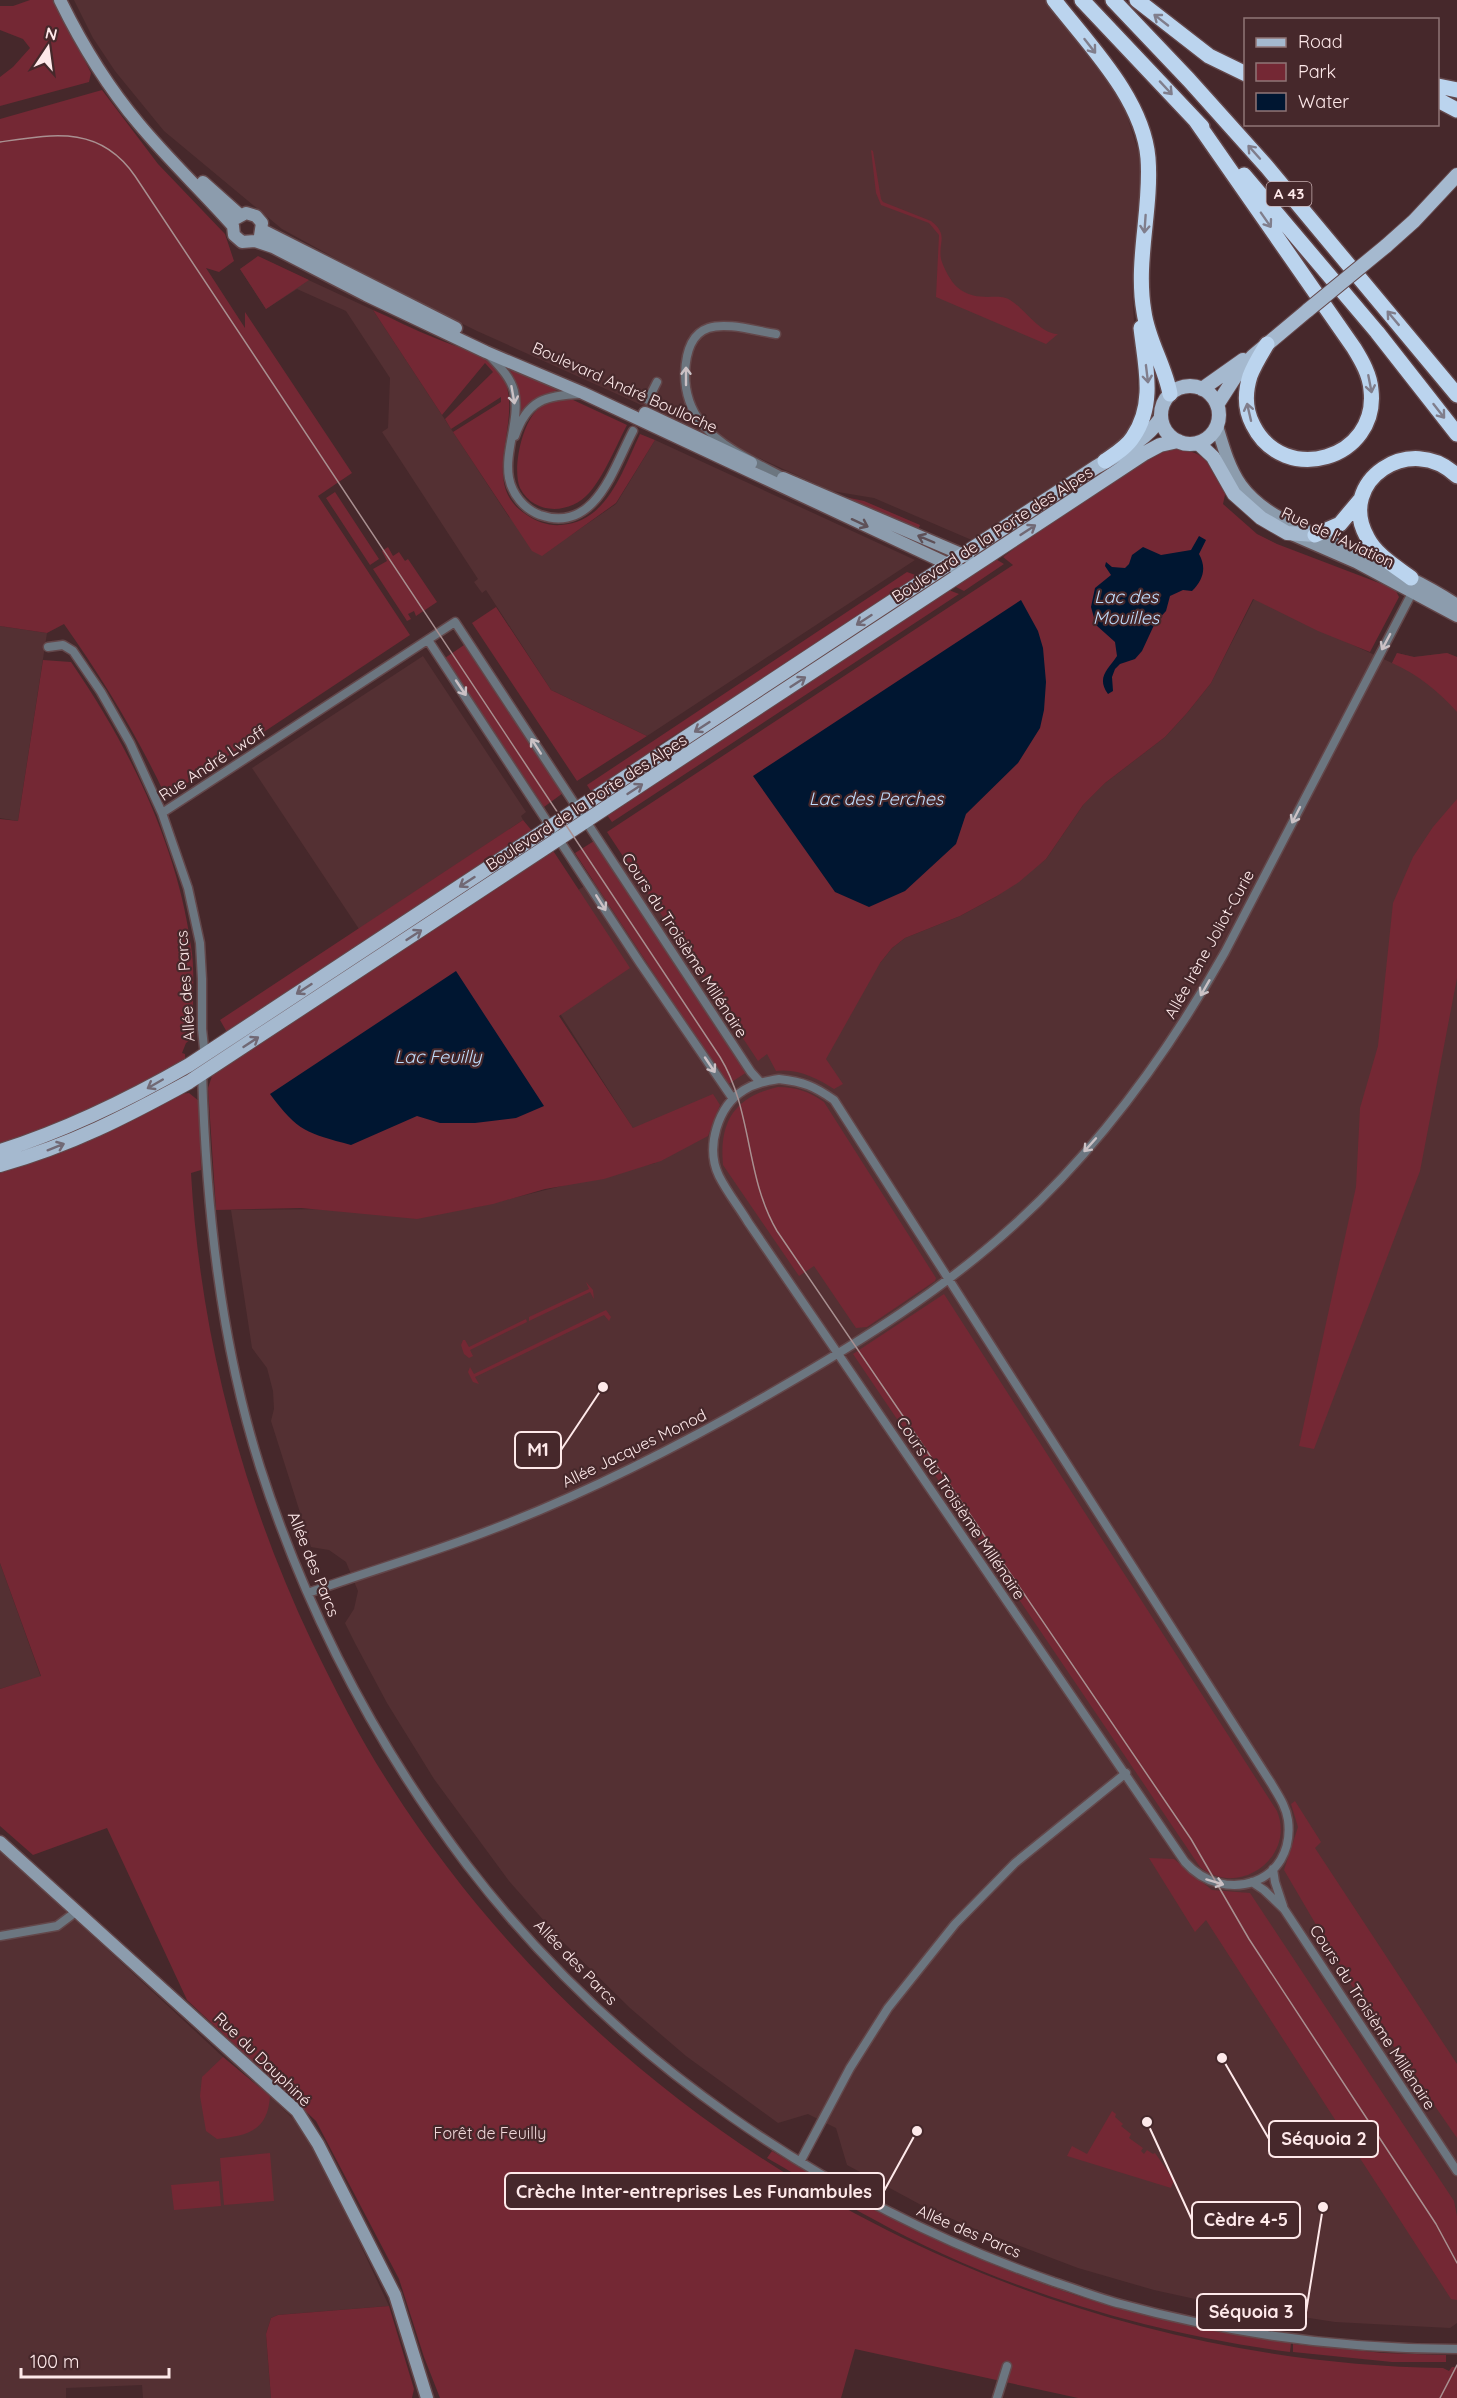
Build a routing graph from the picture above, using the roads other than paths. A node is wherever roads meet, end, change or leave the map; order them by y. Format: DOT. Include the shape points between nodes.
graph roads {
  1 [pos="60,0"];
  2 [pos="66,0"];
  3 [pos="1054,0"];
  4 [pos="1082,0"];
  5 [pos="1113,0"];
  6 [pos="1137,0"];
  7 [pos="1244,74"];
  8 [pos="1439,86"];
  9 [pos="1457,90"];
  10 [pos="1439,101"];
  11 [pos="1457,110"];
  12 [pos="1196,121"];
  13 [pos="1457,175"];
  14 [pos="236,220"];
  15 [pos="259,235"];
  16 [pos="1140,274"];
  17 [pos="776,334"];
  18 [pos="1267,344"];
  19 [pos="486,352"];
  20 [pos="657,382"];
  21 [pos="1202,389"];
  22 [pos="583,393"];
  23 [pos="1170,394"];
  24 [pos="1457,395"];
  25 [pos="648,400"];
  26 [pos="1217,405"];
  27 [pos="1161,418"];
  28 [pos="1217,426"];
  29 [pos="633,431"];
  30 [pos="1457,434"];
  31 [pos="1178,441"];
  32 [pos="1198,443"];
  33 [pos="511,448"];
  34 [pos="1105,461"];
  35 [pos="1457,476"];
  36 [pos="795,483"];
  37 [pos="1362,497"];
  38 [pos="1287,532"];
  39 [pos="1315,535"];
  40 [pos="963,555"];
  41 [pos="980,563"];
  42 [pos="948,564"];
  43 [pos="965,572"];
  44 [pos="1412,584"];
  45 [pos="1457,605"];
  46 [pos="1457,616"];
  47 [pos="455,622"];
  48 [pos="428,640"];
  49 [pos="48,647"];
  50 [pos="578,809"];
  51 [pos="162,813"];
  52 [pos="586,822"];
  53 [pos="551,827"];
  54 [pos="560,840"];
  55 [pos="206,1054"];
  56 [pos="202,1074"];
  57 [pos="760,1082"];
  58 [pos="733,1099"];
  59 [pos="0,1151"];
  60 [pos="0,1165"];
  61 [pos="949,1279"];
  62 [pos="838,1353"];
  63 [pos="308,1593"];
  64 [pos="1126,1773"];
  65 [pos="0,1842"];
  66 [pos="1273,1869"];
  67 [pos="1252,1882"];
  68 [pos="1284,1909"];
  69 [pos="77,1911"];
  70 [pos="0,1936"];
  71 [pos="800,2162"];
  72 [pos="1457,2171"];
  73 [pos="1457,2349"];
  74 [pos="1007,2366"];
  75 [pos="424,2396"];
  76 [pos="997,2398"];
  1 -- 14 [label="main road, Boulevard André Boulloche" via="81,44 137,123"];
  2 -- 14 [label="main road, Boulevard André Boulloche" via="104,69"];
  3 -- 16 [label="highway, one-way" via="1122,88 1141,124 1148,157"];
  4 -- 12 [label="highway, A 43, one-way"];
  24 -- 5 [label="highway, A 43, one-way" via="1267,167"];
  7 -- 6 [label="highway, one-way" via="1198,48"];
  8 -- 9 [label="highway"];
  10 -- 11 [label="highway"];
  12 -- 18 [label="highway, one-way" via="1365,366 1371,409 1359,435 1343,450 1317,459 1294,458 1273,449 1255,430 1247,405 1248,387"];
  12 -- 30 [label="highway, A 43, one-way" via="1288,225"];
  13 -- 18 [label="main road, bridge" via="1386,246"];
  14 -- 15 [label="main road, Boulevard André Boulloche" via="250,213 256,216 262,223"];
  14 -- 15 [label="main road, Boulevard André Boulloche" via="234,235 239,240 249,243"];
  15 -- 19 [label="main road, Boulevard André Boulloche" via="273,247 366,295"];
  15 -- 36 [label="main road, Boulevard André Boulloche"];
  16 -- 23 [label="highway" via="1144,313"];
  16 -- 34 [label="highway, one-way" via="1138,308 1148,388 1144,414 1133,437"];
  36 -- 17 [label="street, one-way" via="724,443 704,426 690,407 685,382 689,344 708,328 726,325"];
  18 -- 21 [label="main road"];
  18 -- 26 [label="main road" via="1234,377"];
  19 -- 22 [label="main road, Boulevard André Boulloche"];
  19 -- 33 [label="street, one-way" via="506,374 514,391"];
  20 -- 25 [label="street"];
  21 -- 23 [label="main road" via="1184,387"];
  21 -- 26 [label="main road"];
  22 -- 33 [label="street" via="556,394 537,402 523,418"];
  22 -- 42 [label="main road, Boulevard André Boulloche, one-way"];
  23 -- 27 [label="main road"];
  26 -- 28 [label="main road"];
  27 -- 31 [label="main road" via="1166,432"];
  27 -- 34 [label="main road, Boulevard de la Porte des Alpes" via="1153,430"];
  28 -- 32 [label="main road"];
  28 -- 39 [label="main road, Rue de l'Aviation" via="1228,460 1255,501"];
  29 -- 33 [label="street" via="602,491 590,507 572,518 551,519 534,513 521,502 509,480"];
  31 -- 32 [label="main road"];
  41 -- 31 [label="main road, Boulevard de la Porte des Alpes, one-way" via="1145,453"];
  32 -- 38 [label="main road, Rue de l'Aviation" via="1213,457 1234,494 1261,518"];
  34 -- 40 [label="main road, Boulevard de la Porte des Alpes"];
  35 -- 37 [label="highway" via="1432,460 1401,459 1376,474"];
  40 -- 36 [label="main road, Boulevard André Boulloche, one-way"];
  37 -- 39 [label="highway" via="1340,524"];
  37 -- 44 [label="highway" via="1361,517 1367,538"];
  38 -- 39 [label="main road"];
  38 -- 44 [label="main road, Rue de l'Aviation"];
  39 -- 44 [label="main road, Rue de l'Aviation"];
  40 -- 41 [label="main road, Boulevard André Boulloche"];
  40 -- 42 [label="main road, Boulevard de la Porte des Alpes"];
  41 -- 43 [label="main road, Boulevard de la Porte des Alpes"];
  42 -- 43 [label="main road, Boulevard André Boulloche"];
  42 -- 50 [label="main road, Boulevard de la Porte des Alpes, one-way"];
  52 -- 43 [label="main road, Boulevard de la Porte des Alpes, one-way"];
  44 -- 45 [label="main road, Rue de l'Aviation" via="1435,591"];
  44 -- 46 [label="main road, Rue de l'Aviation"];
  44 -- 61 [label="street, Allée Irène Joliot-Curie, one-way" via="1198,1001 1124,1108 1037,1203"];
  47 -- 48 [label="street, Rue André Lwoff"];
  50 -- 47 [label="street, Cours du Troisième Millénaire, one-way"];
  48 -- 51 [label="street, Rue André Lwoff"];
  48 -- 53 [label="street, one-way"];
  49 -- 51 [label="street, Rue André Lwoff" via="63,645 73,651 130,743"];
  50 -- 52 [label="street, Cours du Troisième Millénaire"];
  50 -- 53 [label="main road, Boulevard de la Porte des Alpes"];
  51 -- 55 [label="street, Allée des Parcs" via="188,888 200,943 202,1036"];
  52 -- 54 [label="main road, Boulevard de la Porte des Alpes"];
  52 -- 57 [label="street, Cours du Troisième Millénaire"];
  53 -- 54 [label="street"];
  53 -- 55 [label="main road, Boulevard de la Porte des Alpes, one-way"];
  56 -- 54 [label="main road, Boulevard de la Porte des Alpes, one-way"];
  54 -- 58 [label="street, one-way"];
  55 -- 56 [label="street, Allée des Parcs"];
  55 -- 59 [label="main road, Boulevard de la Porte des Alpes, one-way" via="99,1114"];
  60 -- 56 [label="main road, Boulevard de la Porte des Alpes, one-way" via="45,1152 112,1124"];
  56 -- 63 [label="street, Allée des Parcs" via="211,1214 241,1394 259,1465"];
  57 -- 58 [label="street, Cours du Troisième Millénaire"];
  57 -- 61 [label="street, Cours du Troisième Millénaire" via="800,1081 834,1100"];
  58 -- 62 [label="street, Cours du Troisième Millénaire" via="716,1130 713,1148 719,1175"];
  61 -- 62 [label="street, Allée Jacques Monod"];
  61 -- 66 [label="street, Cours du Troisième Millénaire" via="1285,1808 1288,1838 1284,1855"];
  62 -- 63 [label="street, Allée Jacques Monod" via="721,1422 530,1514"];
  62 -- 64 [label="street, Cours du Troisième Millénaire"];
  63 -- 71 [label="street, Allée des Parcs" via="378,1734 468,1866 492,1894 555,1965 626,2033 720,2109"];
  64 -- 67 [label="street, Cours du Troisième Millénaire, one-way" via="1194,1872 1224,1885"];
  64 -- 71 [label="street" via="1014,1863 955,1924 877,2025"];
  65 -- 69 [label="main road, Rue du Dauphiné"];
  66 -- 67 [label="street, Cours du Troisième Millénaire"];
  66 -- 68 [label="street, Cours du Troisième Millénaire"];
  67 -- 68 [label="street, Cours du Troisième Millénaire"];
  68 -- 72 [label="street, Cours du Troisième Millénaire"];
  69 -- 70 [label="street" via="57,1926"];
  69 -- 75 [label="main road, Rue du Dauphiné" via="297,2111 318,2144 395,2295"];
  71 -- 73 [label="street, Allée des Parcs" via="911,2224 999,2262 1119,2304 1293,2339 1386,2348"];
  74 -- 76 [label="street"];
}
